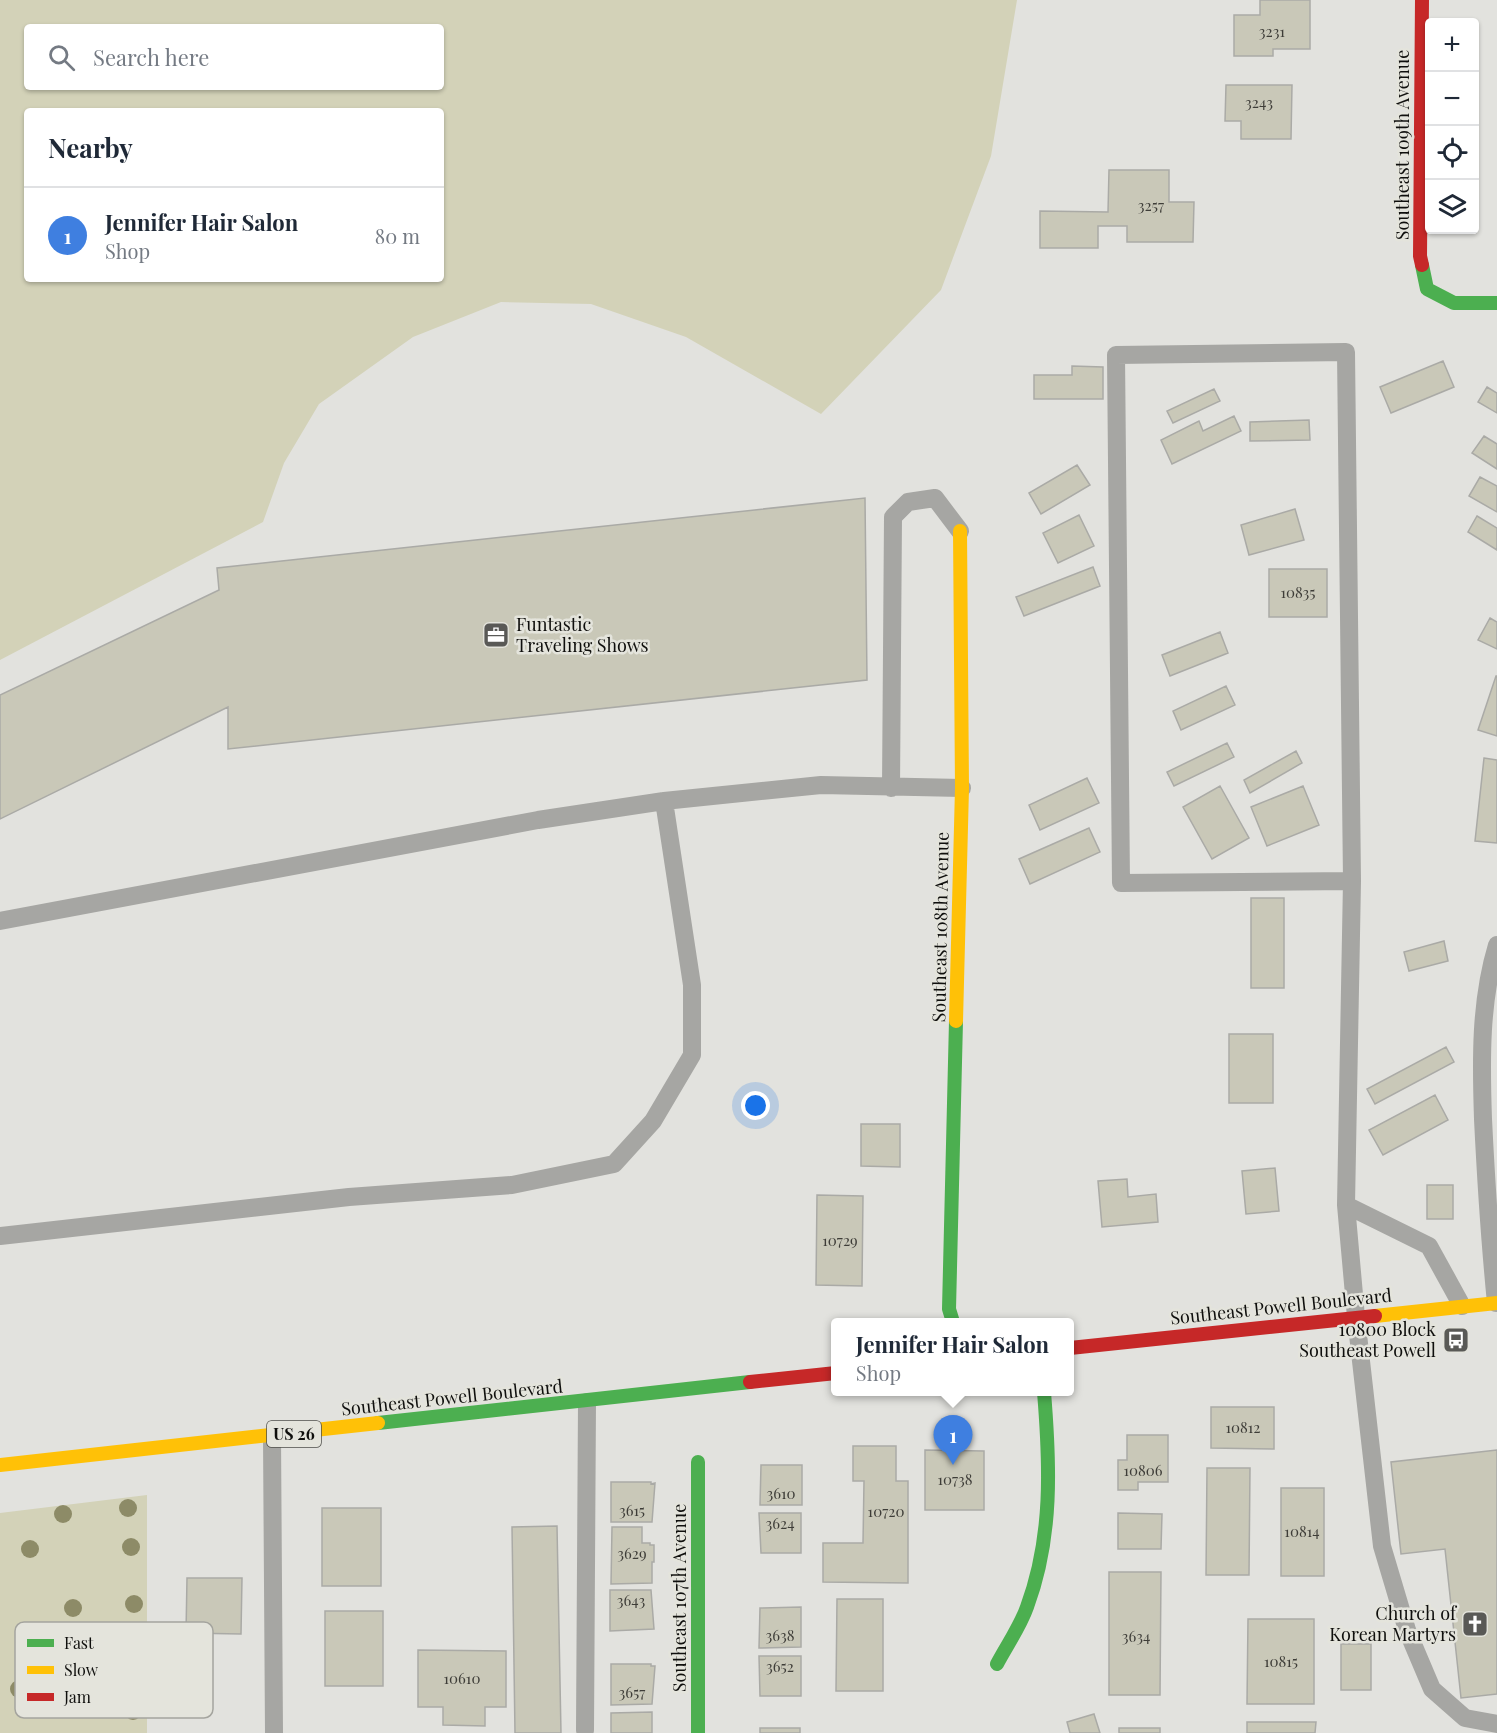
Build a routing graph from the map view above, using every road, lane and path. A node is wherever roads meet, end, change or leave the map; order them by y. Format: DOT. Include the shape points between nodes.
graph roads {
  1 [pos="1422,0"];
  2 [pos="1497,303"];
  3 [pos="960,531"];
  4 [pos="891,788"];
  5 [pos="963,788"];
  6 [pos="664,801"];
  7 [pos="1352,881"];
  8 [pos="0,921"];
  9 [pos="1497,945"];
  10 [pos="1346,1205"];
  11 [pos="0,1236"];
  12 [pos="1497,1303"];
  13 [pos="1462,1306"];
  14 [pos="1356,1317"];
  15 [pos="952,1318"];
  16 [pos="1074,1348"];
  17 [pos="831,1374"];
  18 [pos="1044,1396"];
  19 [pos="587,1402"];
  20 [pos="272,1436"];
  21 [pos="698,1462"];
  22 [pos="0,1465"];
  23 [pos="997,1664"];
  24 [pos="1497,1724"];
  25 [pos="585,1730"];
  26 [pos="274,1733"];
  27 [pos="698,1733"];
  1 -- 2 [label="street, Southeast 109th Avenue" via="1420,256 1427,289 1454,303"];
  3 -- 4 [label="lane" via="935,498 908,502 892,517"];
  3 -- 5 [label="street, Southeast 108th Avenue"];
  4 -- 5 [label="lane"];
  4 -- 6 [label="lane" via="822,785"];
  5 -- 15 [label="street, Southeast 108th Avenue"];
  6 -- 8 [label="lane" via="480,831"];
  6 -- 11 [label="lane" via="692,985 692,1054 653,1121 614,1164 512,1185 349,1197"];
  7 -- 7 [label="lane" via="1121,883 1116,355 1346,352"];
  7 -- 10 [label="lane"];
  9 -- 12 [label="lane" via="1490,967 1482,1075"];
  10 -- 13 [label="lane" via="1429,1246"];
  10 -- 14 [label="lane"];
  12 -- 13 [label="street, Southeast Powell Boulevard"];
  13 -- 14 [label="street, Southeast Powell Boulevard"];
  14 -- 16 [label="street, Southeast Powell Boulevard"];
  14 -- 24 [label="lane" via="1382,1546 1407,1630 1432,1689 1465,1718"];
  17 -- 19 [label="street, Southeast Powell Boulevard / US 26"];
  18 -- 23 [label="street" via="1050,1494 1042,1556 1027,1608"];
  19 -- 20 [label="street, Southeast Powell Boulevard / US 26"];
  19 -- 25 [label="lane"];
  20 -- 22 [label="street, Southeast Powell Boulevard / US 26"];
  20 -- 26 [label="lane"];
  21 -- 27 [label="street, Southeast 107th Avenue"];
}
